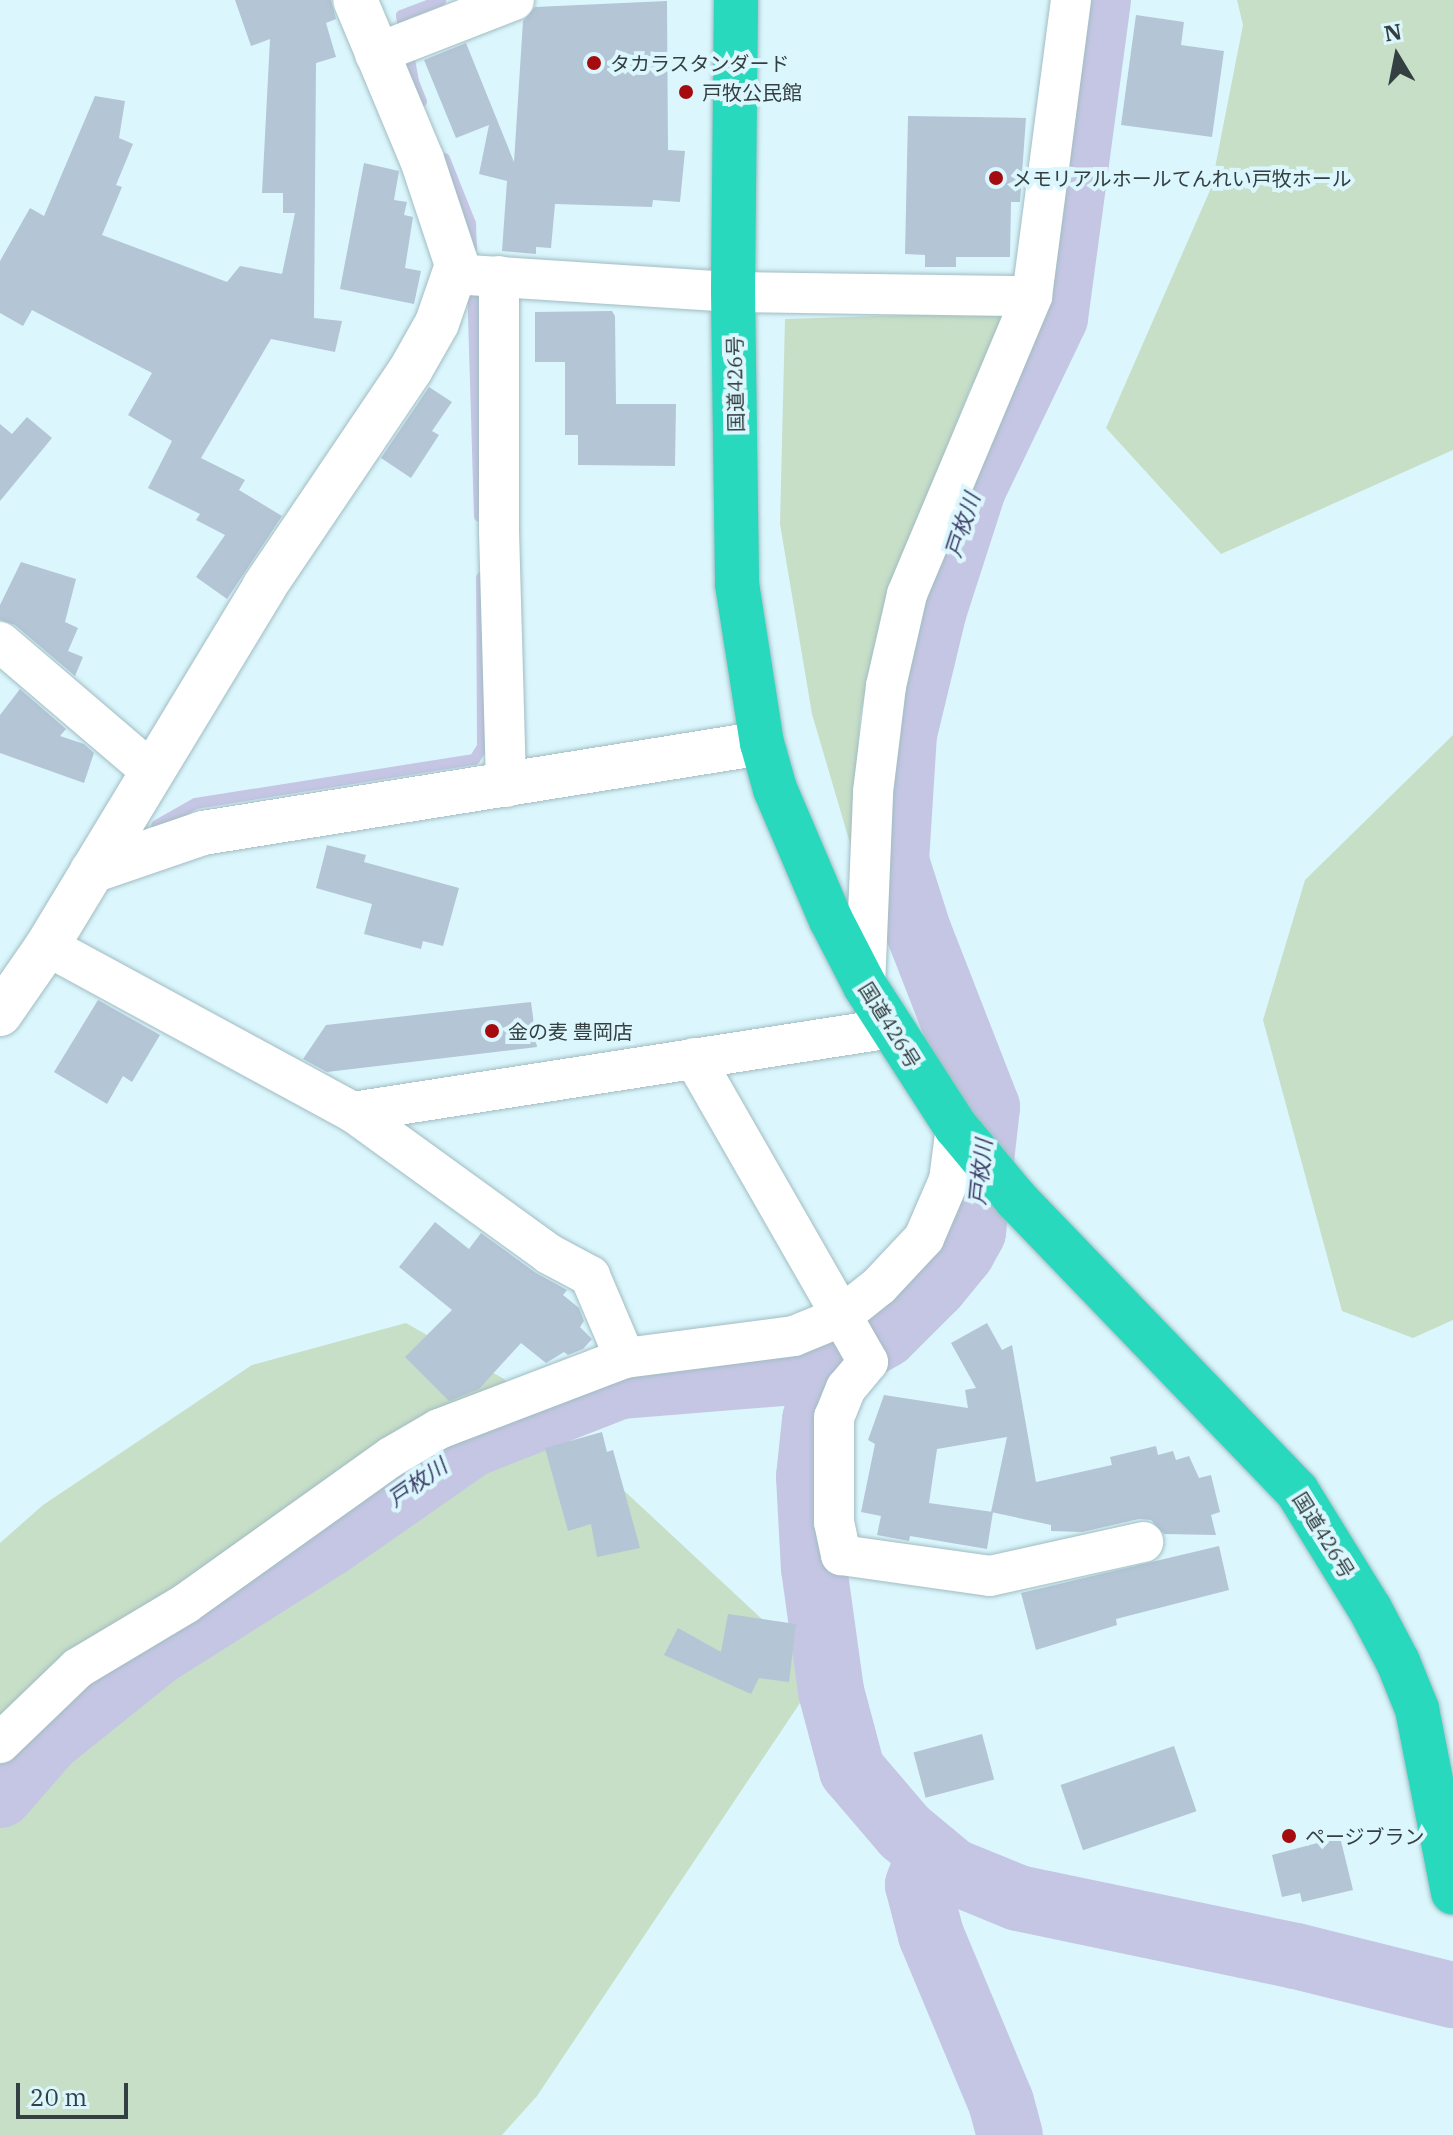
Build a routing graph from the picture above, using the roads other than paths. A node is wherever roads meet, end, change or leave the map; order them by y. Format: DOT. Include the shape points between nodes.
graph roads {
  1 [pos="355,0"];
  2 [pos="514,0"];
  3 [pos="736,0"];
  4 [pos="1071,0"];
  5 [pos="375,54"];
  6 [pos="453,274"];
  7 [pos="499,276"];
  8 [pos="733,292"];
  9 [pos="1032,296"];
  10 [pos="0,642"];
  11 [pos="762,743"];
  12 [pos="152,772"];
  13 [pos="506,787"];
  14 [pos="92,871"];
  15 [pos="47,946"];
  16 [pos="865,986"];
  17 [pos="0,1014"];
  18 [pos="892,1028"];
  19 [pos="694,1058"];
  20 [pos="353,1112"];
  21 [pos="964,1136"];
  22 [pos="840,1317"];
  23 [pos="625,1358"];
  24 [pos="1143,1542"];
  25 [pos="0,1743"];
  26 [pos="1453,1892"];
  1 -- 5 [label="street"];
  2 -- 5 [label="street"];
  3 -- 8 [label="highway, 国道426号"];
  4 -- 9 [label="street"];
  5 -- 6 [label="street" via="437,204 457,265"];
  6 -- 7 [label="street"];
  6 -- 12 [label="street" via="437,323 411,369 264,587"];
  7 -- 8 [label="street"];
  7 -- 13 [label="street"];
  8 -- 9 [label="street"];
  8 -- 11 [label="highway, 国道426号" via="737,584"];
  9 -- 16 [label="street" via="907,594 886,686 873,792"];
  10 -- 12 [label="street"];
  11 -- 13 [label="street"];
  11 -- 16 [label="highway, 国道426号" via="775,789"];
  12 -- 14 [label="street"];
  13 -- 14 [label="street" via="203,833"];
  14 -- 15 [label="street"];
  15 -- 17 [label="street"];
  15 -- 20 [label="street"];
  16 -- 18 [label="highway, 国道426号"];
  18 -- 19 [label="street"];
  18 -- 21 [label="highway, 国道426号"];
  19 -- 20 [label="street"];
  19 -- 22 [label="street"];
  20 -- 23 [label="street" via="549,1254 590,1276"];
  21 -- 22 [label="street" via="924,1238 879,1286"];
  21 -- 26 [label="highway, 国道426号" via="1016,1199 1297,1491 1370,1609 1417,1709"];
  22 -- 23 [label="street" via="794,1336"];
  22 -- 24 [label="street" via="868,1362 846,1388 834,1417 834,1522 841,1555 990,1576"];
  23 -- 25 [label="street" via="439,1429 391,1457 185,1604 78,1668"];
}
